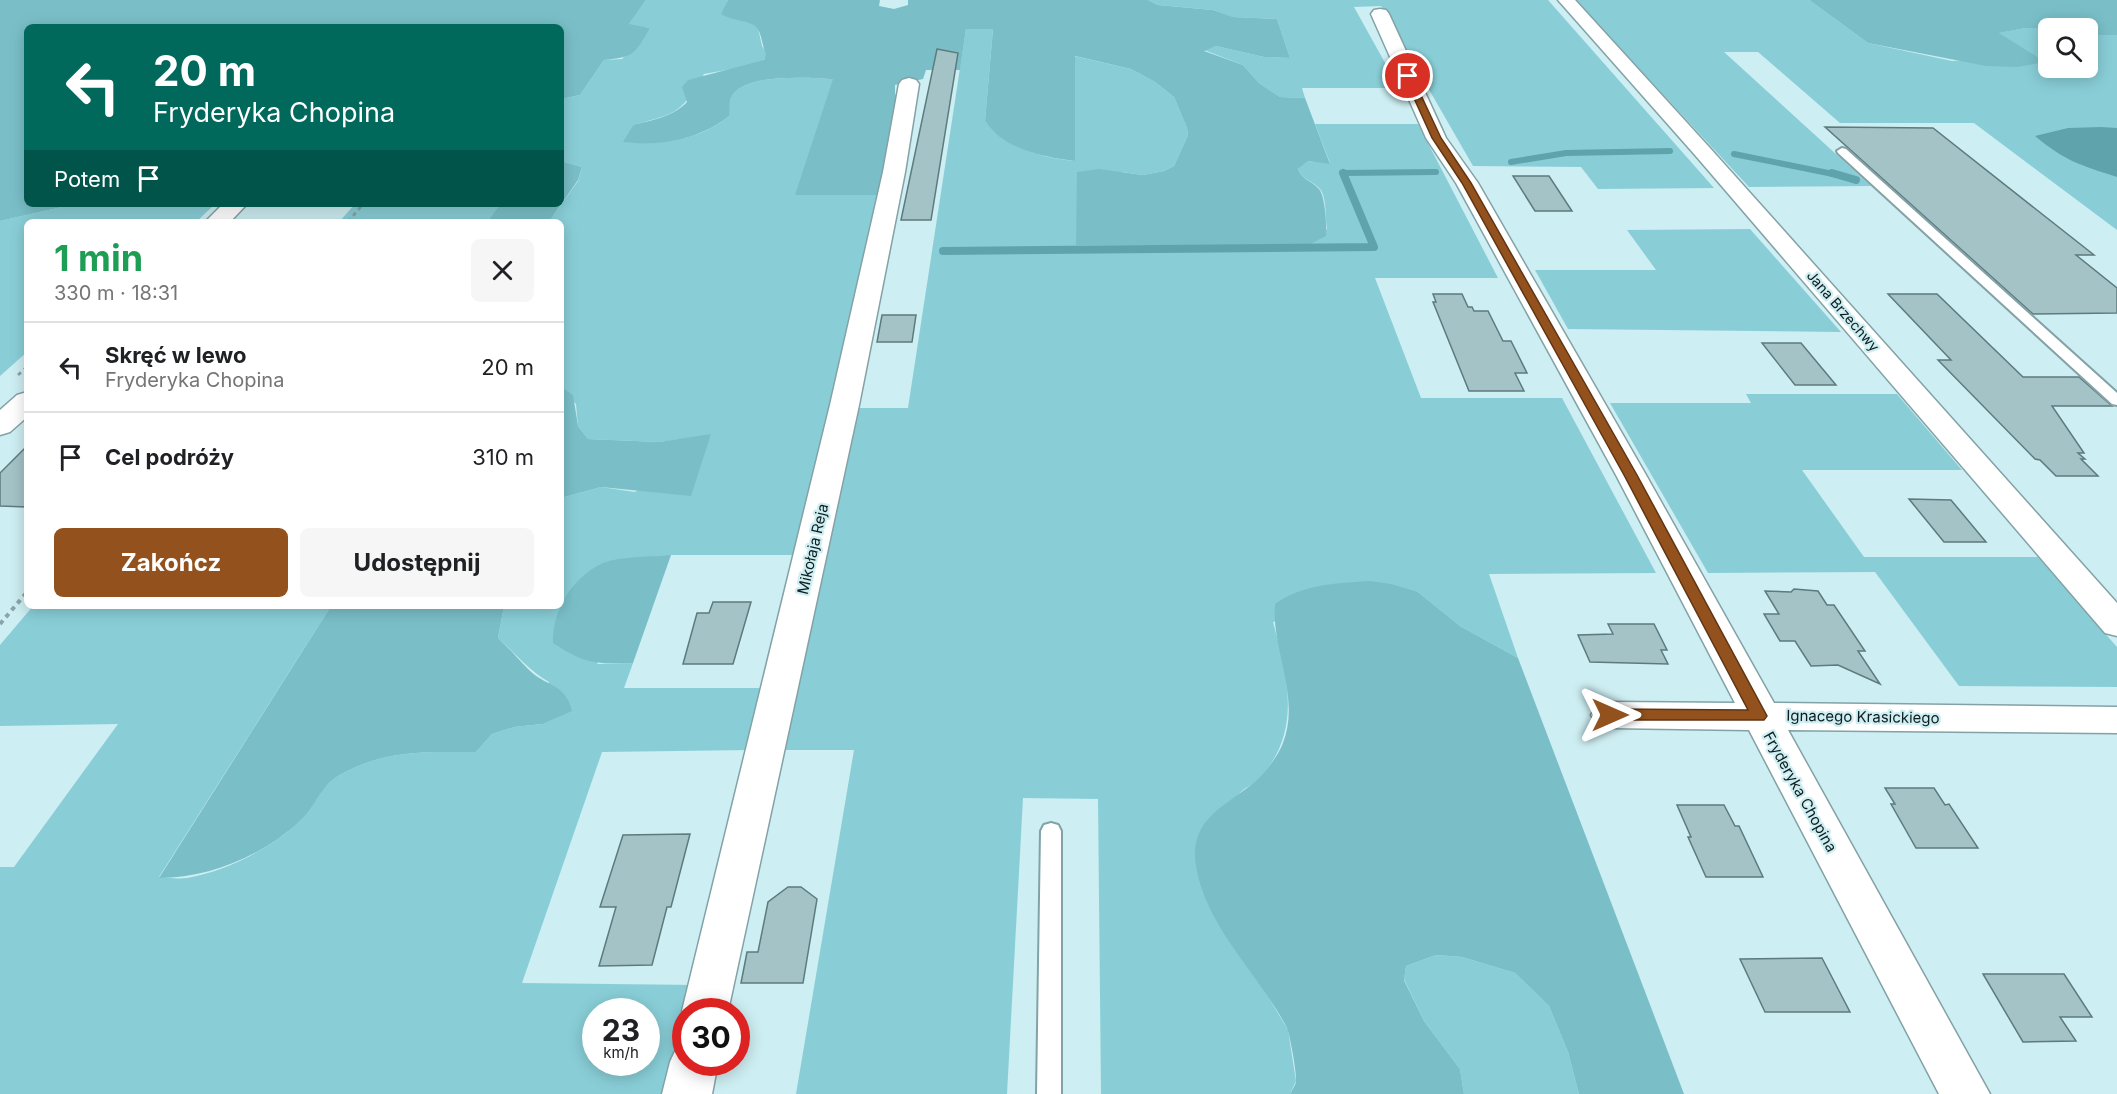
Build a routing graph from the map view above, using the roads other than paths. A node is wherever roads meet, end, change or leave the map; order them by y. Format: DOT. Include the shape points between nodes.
graph roads {
  1 [pos="1566,0"];
  2 [pos="1380,14"];
  3 [pos="909,84"];
  4 [pos="1842,151"];
  5 [pos="233,207"];
  6 [pos="220,219"];
  7 [pos="2117,401"];
  8 [pos="24,404"];
  9 [pos="0,426"];
  10 [pos="2117,625"];
  11 [pos="1610,715"];
  12 [pos="1759,716"];
  13 [pos="2117,720"];
  14 [pos="1051,831"];
  15 [pos="708,998"];
  16 [pos="691,1076"];
  17 [pos="687,1094"];
  18 [pos="1049,1094"];
  19 [pos="1965,1094"];
  1 -- 10 [label="street, Jana Brzechwy"];
  2 -- 12 [label="street, Fryderyka Chopina" via="1436,138 1467,183 1614,445"];
  3 -- 15 [label="street, Mikołaja Reja" via="902,138 844,409"];
  4 -- 7 [label="lane"];
  5 -- 6 [label="street"];
  8 -- 9 [label="street"];
  11 -- 12 [label="street, Ignacego Krasickiego"];
  12 -- 13 [label="street, Ignacego Krasickiego"];
  12 -- 19 [label="street, Fryderyka Chopina"];
  14 -- 18 [label="lane"];
  16 -- 17 [label="street"];
}
